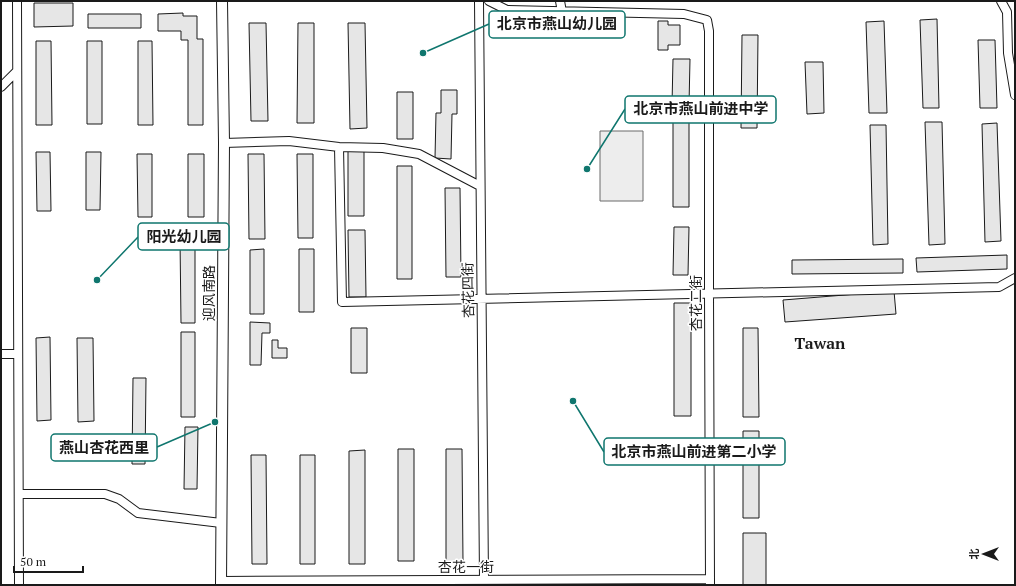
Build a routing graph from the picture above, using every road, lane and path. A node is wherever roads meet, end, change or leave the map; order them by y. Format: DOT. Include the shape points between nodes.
graph roads {
  1 [pos="16,1"];
  2 [pos="222,1"];
  3 [pos="479,1"];
  4 [pos="489,1"];
  5 [pos="560,1"];
  6 [pos="1001,1"];
  7 [pos="562,12"];
  8 [pos="17,71"];
  9 [pos="1,87"];
  10 [pos="1015,95"];
  11 [pos="224,143"];
  12 [pos="339,147"];
  13 [pos="480,186"];
  14 [pos="1015,278"];
  15 [pos="709,293"];
  16 [pos="481,298"];
  17 [pos="1,354"];
  18 [pos="18,354"];
  19 [pos="19,494"];
  20 [pos="221,523"];
  21 [pos="484,580"];
  22 [pos="710,582"];
  23 [pos="221,583"];
  24 [pos="19,585"];
  1 -- 8 [label="street"];
  2 -- 11 [label="street, 迎风南路"];
  3 -- 13 [label="street, 杏花四街"];
  4 -- 7 [label="street" via="507,10"];
  5 -- 7 [label="street"];
  6 -- 10 [label="street" via="1007,12 1008,54"];
  7 -- 15 [label="street, 杏花二街" via="684,14 707,20"];
  8 -- 9 [label="street"];
  8 -- 18 [label="street"];
  11 -- 12 [label="street" via="289,141"];
  11 -- 20 [label="street, 迎风南路"];
  12 -- 13 [label="street" via="383,148 419,154"];
  12 -- 16 [label="street" via="342,302"];
  13 -- 16 [label="street, 杏花四街"];
  14 -- 15 [label="street" via="999,287"];
  15 -- 16 [label="street"];
  15 -- 22 [label="street, 杏花二街"];
  16 -- 21 [label="street, 杏花四街"];
  17 -- 18 [label="street"];
  18 -- 19 [label="street"];
  19 -- 20 [label="street" via="105,494 119,499 138,513"];
  19 -- 24 [label="street"];
  20 -- 23 [label="street, 迎风南路"];
  21 -- 22 [label="street, 杏花一街"];
  21 -- 23 [label="street, 杏花一街"];
}
